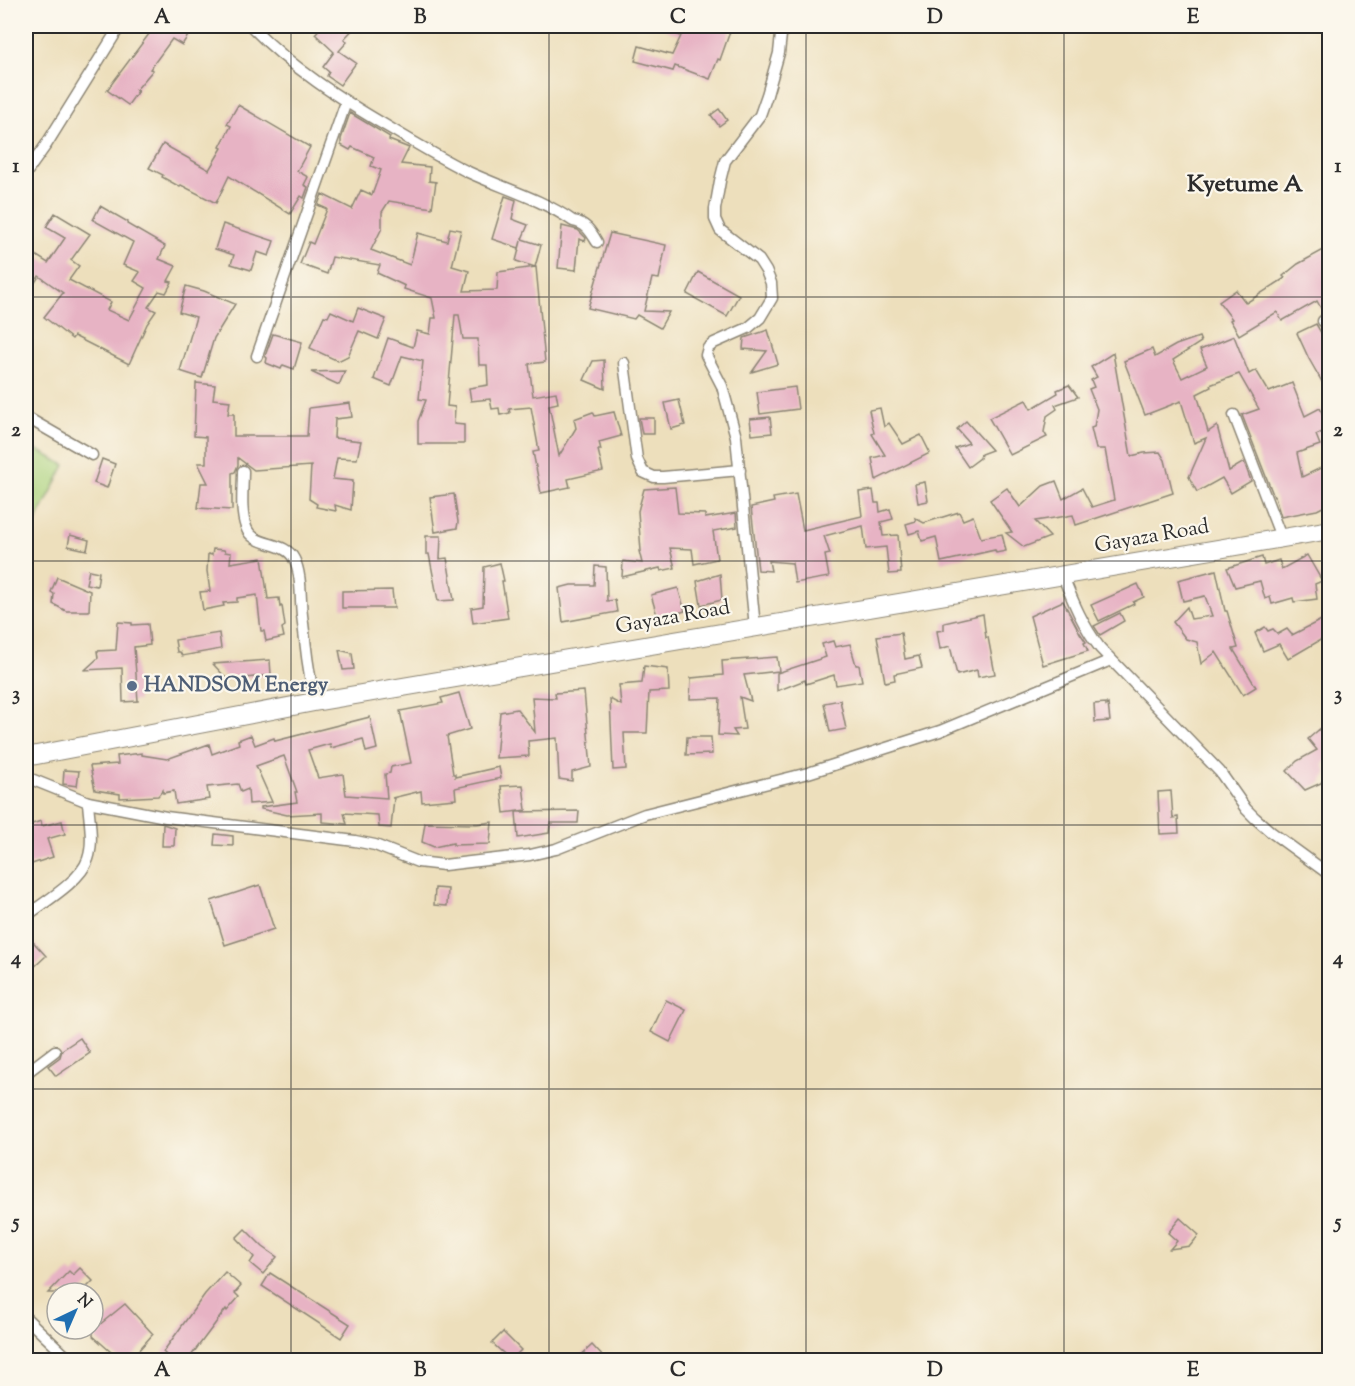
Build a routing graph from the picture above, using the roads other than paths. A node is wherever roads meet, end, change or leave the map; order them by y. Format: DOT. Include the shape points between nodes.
graph roads {
  1 [pos="120,26"];
  2 [pos="252,26"];
  3 [pos="782,26"];
  4 [pos="346,102"];
  5 [pos="26,173"];
  6 [pos="597,242"];
  7 [pos="257,356"];
  8 [pos="624,363"];
  9 [pos="1234,414"];
  10 [pos="26,417"];
  11 [pos="92,455"];
  12 [pos="740,470"];
  13 [pos="243,471"];
  14 [pos="1329,530"];
  15 [pos="1281,537"];
  16 [pos="1063,576"];
  17 [pos="754,627"];
  18 [pos="1111,660"];
  19 [pos="314,702"];
  20 [pos="26,757"];
  21 [pos="26,777"];
  22 [pos="88,802"];
  23 [pos="1329,875"];
  24 [pos="26,916"];
  25 [pos="55,1051"];
  26 [pos="26,1073"];
  27 [pos="26,1318"];
  28 [pos="70,1360"];
  1 -- 5 [label="street"];
  2 -- 4 [label="street" via="291,63"];
  3 -- 12 [label="street" via="779,53 760,115 725,161 715,210 720,230 759,260 771,283 772,298 760,318 748,328 714,343 706,355 722,386 736,437"];
  4 -- 6 [label="street" via="466,170 542,202 589,228"];
  4 -- 7 [label="street"];
  8 -- 12 [label="street" via="637,459 643,472 663,477"];
  9 -- 15 [label="street"];
  10 -- 11 [label="street"];
  12 -- 17 [label="street"];
  13 -- 19 [label="street" via="246,530 260,541 284,550 294,559 298,572"];
  14 -- 15 [label="main road, Gayaza Road"];
  15 -- 16 [label="main road, Gayaza Road"];
  16 -- 17 [label="main road, Gayaza Road"];
  16 -- 18 [label="street" via="1088,632"];
  17 -- 19 [label="main road, Gayaza Road"];
  18 -- 22 [label="street" via="940,731 797,776 645,814 556,849 530,855 456,865 433,864 355,841 166,817"];
  18 -- 23 [label="street" via="1220,772 1255,818"];
  19 -- 20 [label="main road, Gayaza Road"];
  21 -- 22 [label="street"];
  22 -- 24 [label="street" via="88,861 71,882"];
  25 -- 26 [label="street"];
  27 -- 28 [label="street"];
}
